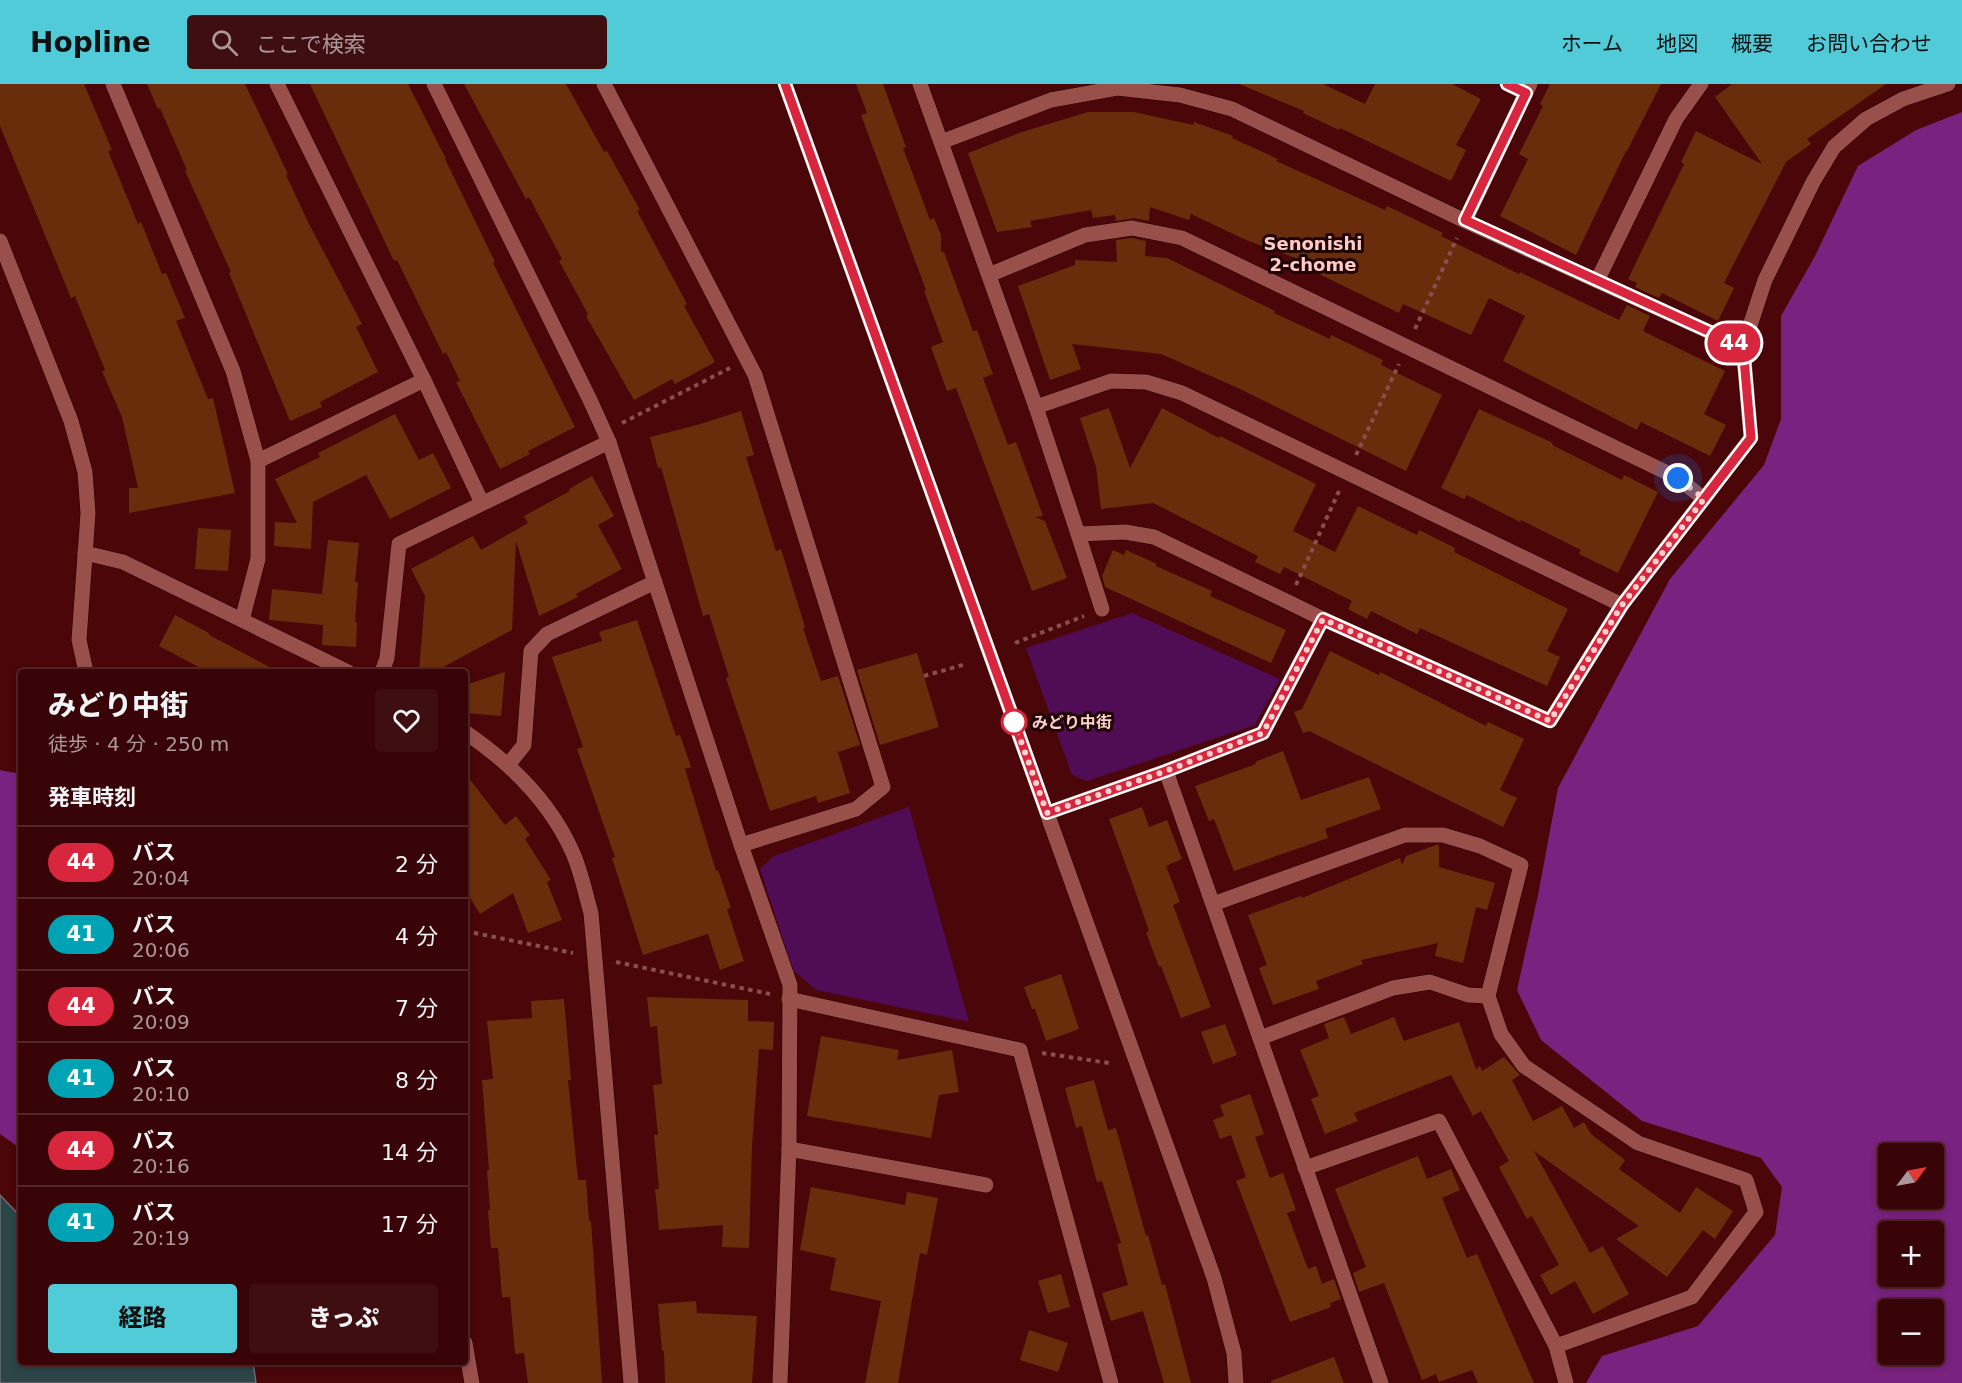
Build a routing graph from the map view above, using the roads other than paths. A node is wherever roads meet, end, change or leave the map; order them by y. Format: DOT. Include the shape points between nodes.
graph roads {
  1 [pos="113,84"];
  2 [pos="277,84"];
  3 [pos="434,84"];
  4 [pos="604,84"];
  5 [pos="785,84"];
  6 [pos="920,84"];
  7 [pos="1507,84"];
  8 [pos="1701,84"];
  9 [pos="1948,84"];
  10 [pos="1528,88"];
  11 [pos="941,142"];
  12 [pos="1465,220"];
  13 [pos="0,241"];
  14 [pos="989,275"];
  15 [pos="1598,281"];
  16 [pos="1743,347"];
  17 [pos="424,380"];
  18 [pos="1036,407"];
  19 [pos="607,437"];
  20 [pos="258,461"];
  21 [pos="1704,499"];
  22 [pos="482,504"];
  23 [pos="1078,534"];
  24 [pos="85,553"];
  25 [pos="655,582"];
  26 [pos="1622,605"];
  27 [pos="1102,609"];
  28 [pos="1323,619"];
  29 [pos="242,620"];
  30 [pos="85,669"];
  31 [pos="342,669"];
  32 [pos="383,669"];
  33 [pos="468,734"];
  34 [pos="508,765"];
  35 [pos="1166,771"];
  36 [pos="1047,813"];
  37 [pos="741,845"];
  38 [pos="1213,904"];
  39 [pos="1488,996"];
  40 [pos="789,999"];
  41 [pos="1260,1038"];
  42 [pos="789,1149"];
  43 [pos="1305,1168"];
  44 [pos="986,1185"];
  45 [pos="1556,1346"];
  46 [pos="468,1363"];
  47 [pos="471,1383"];
  48 [pos="631,1383"];
  49 [pos="780,1383"];
  50 [pos="1111,1383"];
  51 [pos="1236,1383"];
  52 [pos="1381,1383"];
  53 [pos="1566,1383"];
  1 -- 20 [label="street" via="233,371"];
  2 -- 17 [label="street"];
  3 -- 19 [label="street"];
  4 -- 37 [label="street" via="755,375 883,786 856,809"];
  5 -- 36 [label="street"];
  6 -- 11 [label="street"];
  7 -- 10 [label="street"];
  8 -- 15 [label="street" via="1676,119"];
  9 -- 16 [label="street" via="1893,104 1866,119 1834,147 1766,280"];
  10 -- 12 [label="street"];
  11 -- 12 [label="street" via="1052,100 1117,88 1180,95 1232,110"];
  11 -- 14 [label="street"];
  12 -- 15 [label="street"];
  13 -- 24 [label="street" via="74,431 85,472"];
  14 -- 18 [label="street"];
  14 -- 21 [label="street" via="1085,235 1132,228 1182,238 1678,478"];
  15 -- 16 [label="street"];
  16 -- 21 [label="street" via="1751,438"];
  17 -- 20 [label="street"];
  17 -- 22 [label="street"];
  18 -- 23 [label="street"];
  18 -- 26 [label="street" via="1111,381 1146,382 1182,393"];
  19 -- 22 [label="street"];
  19 -- 25 [label="street"];
  20 -- 29 [label="street" via="258,559"];
  21 -- 26 [label="street"];
  22 -- 32 [label="street" via="399,544"];
  23 -- 27 [label="street"];
  23 -- 28 [label="street" via="1125,532 1154,537"];
  24 -- 29 [label="street" via="123,562"];
  24 -- 30 [label="street" via="79,640"];
  25 -- 34 [label="street" via="547,634 531,651 524,746"];
  25 -- 37 [label="street"];
  26 -- 28 [label="street" via="1550,721"];
  28 -- 35 [label="street" via="1263,733"];
  29 -- 31 [label="street"];
  33 -- 34 [label="street"];
  34 -- 48 [label="street" via="543,803 572,851 591,913"];
  35 -- 36 [label="street"];
  35 -- 38 [label="street"];
  36 -- 51 [label="street" via="1214,1278 1234,1353"];
  37 -- 40 [label="street" via="790,985"];
  38 -- 39 [label="street" via="1405,835 1443,836 1480,846 1521,865"];
  38 -- 41 [label="street"];
  39 -- 41 [label="street" via="1468,995 1430,982 1393,988"];
  39 -- 45 [label="street" via="1501,1034 1524,1066 1638,1143 1746,1180 1756,1212 1692,1297"];
  40 -- 42 [label="street"];
  40 -- 50 [label="street" via="1020,1050"];
  41 -- 43 [label="street"];
  42 -- 44 [label="street"];
  42 -- 49 [label="street"];
  43 -- 45 [label="street" via="1438,1121"];
  43 -- 52 [label="street"];
  45 -- 53 [label="street"];
  46 -- 47 [label="street"];
}
